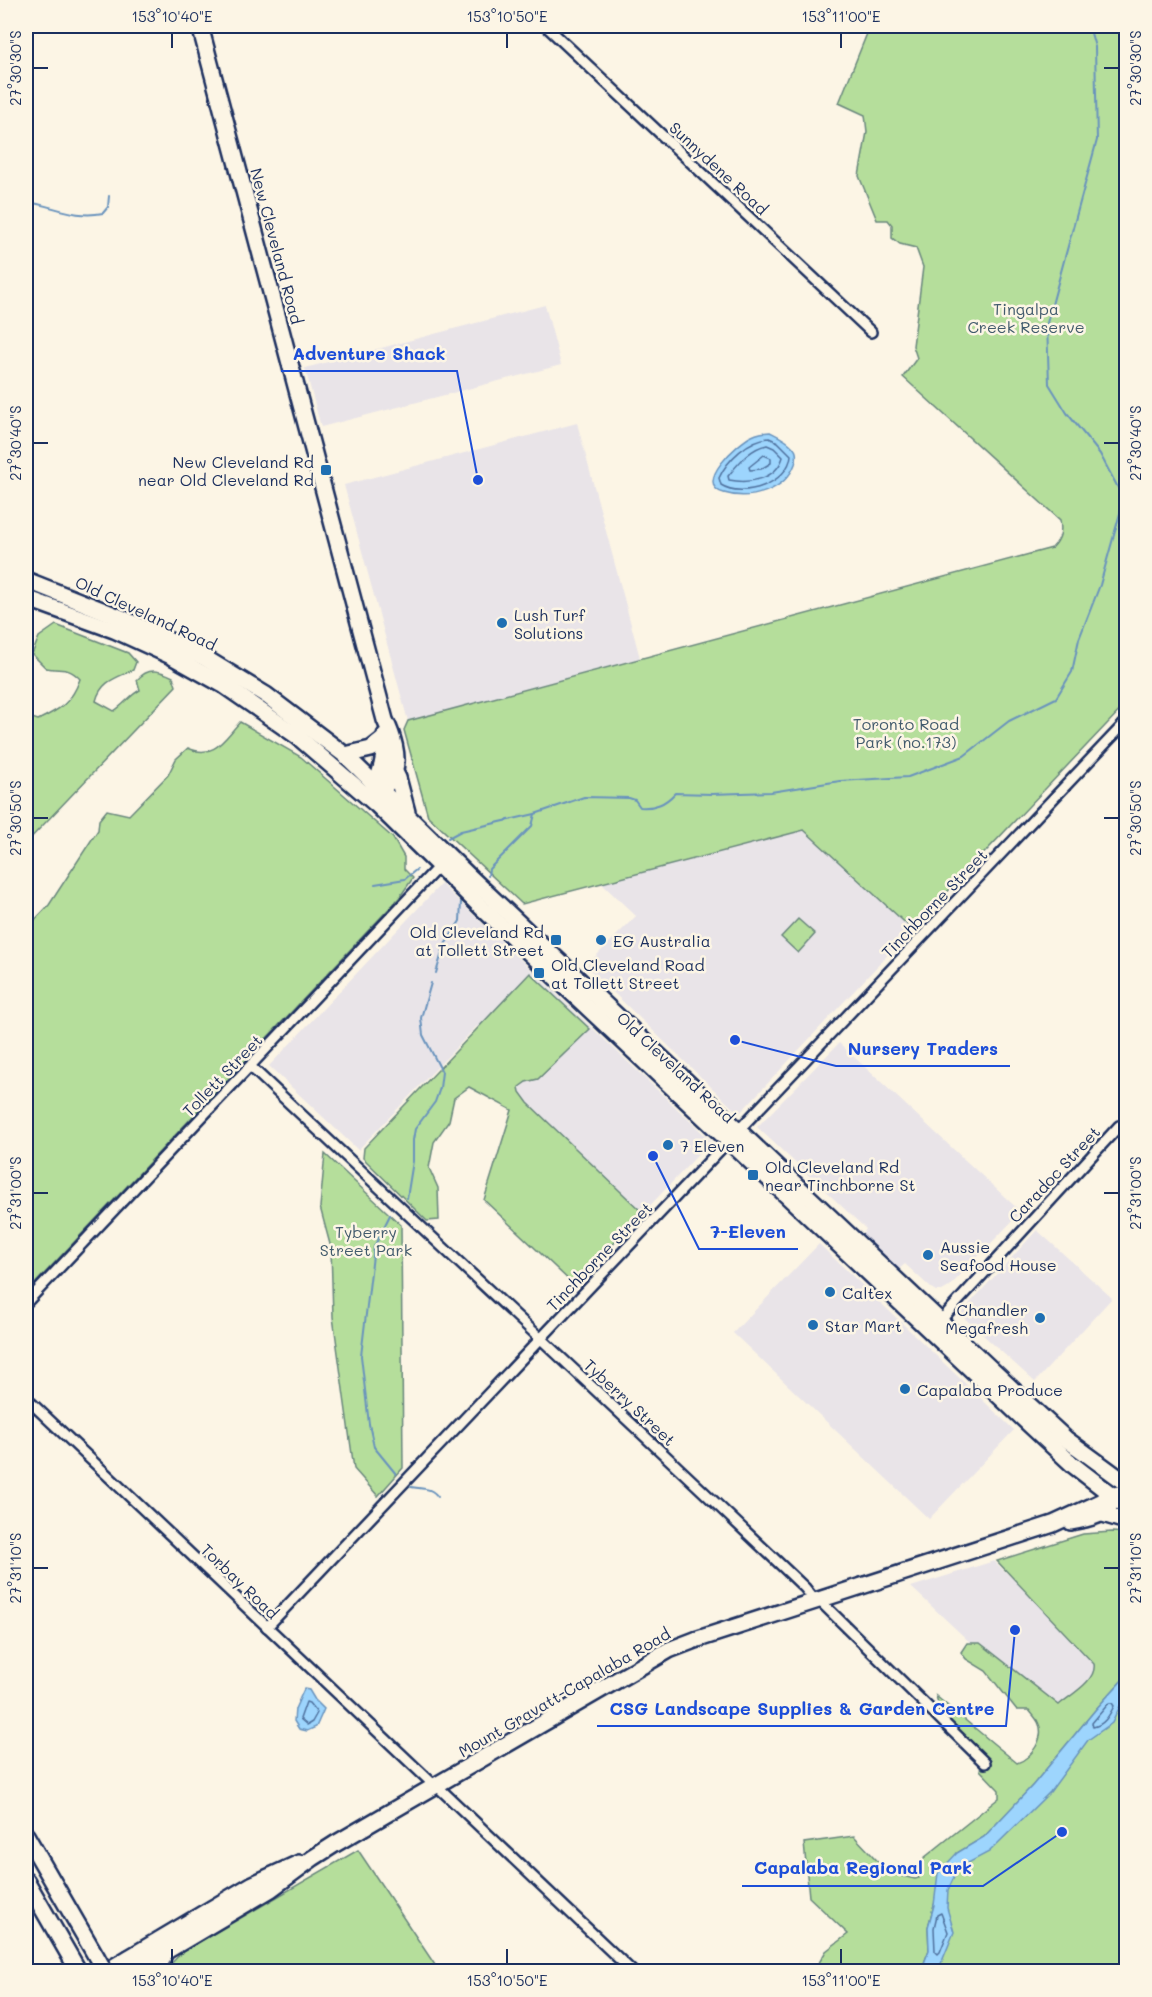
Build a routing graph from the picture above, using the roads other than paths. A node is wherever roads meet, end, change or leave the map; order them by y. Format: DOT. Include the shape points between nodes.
graph roads {
  1 [pos="200,26"];
  2 [pos="546,26"];
  3 [pos="871,332"];
  4 [pos="26,580"];
  5 [pos="26,598"];
  6 [pos="385,720"];
  7 [pos="1126,722"];
  8 [pos="385,738"];
  9 [pos="345,755"];
  10 [pos="394,772"];
  11 [pos="374,793"];
  12 [pos="407,814"];
  13 [pos="440,866"];
  14 [pos="251,1067"];
  15 [pos="1123,1128"];
  16 [pos="734,1137"];
  17 [pos="26,1303"];
  18 [pos="940,1322"];
  19 [pos="540,1339"];
  20 [pos="26,1398"];
  21 [pos="1088,1476"];
  22 [pos="1126,1483"];
  23 [pos="1122,1497"];
  24 [pos="1073,1514"];
  25 [pos="1103,1514"];
  26 [pos="1126,1521"];
  27 [pos="1053,1524"];
  28 [pos="819,1599"];
  29 [pos="267,1627"];
  30 [pos="985,1763"];
  31 [pos="436,1786"];
  32 [pos="26,1835"];
  33 [pos="313,1858"];
  34 [pos="26,1880"];
  35 [pos="165,1952"];
  36 [pos="133,1967"];
  37 [pos="77,1969"];
  38 [pos="105,1971"];
  39 [pos="155,1971"];
  40 [pos="633,1971"];
  1 -- 6 [label="main road, New Cleveland Road"];
  2 -- 3 [label="street, Sunnydene Road"];
  4 -- 9 [label="main road, Old Cleveland Road" via="122,618 205,658 266,695"];
  5 -- 11 [label="main road, Old Cleveland Road" via="123,634 217,681"];
  6 -- 8 [label="main road, New Cleveland Road"];
  6 -- 10 [label="main road, New Cleveland Road" via="392,734"];
  7 -- 16 [label="street, Tinchborne Street"];
  8 -- 9 [label="main road" via="371,749"];
  8 -- 11 [label="main road, New Cleveland Road"];
  9 -- 11 [label="main road, Old Cleveland Road"];
  10 -- 11 [label="main road"];
  10 -- 12 [label="main road, New Cleveland Road"];
  11 -- 12 [label="main road, Old Cleveland Road"];
  11 -- 13 [label="main road, Old Cleveland Road"];
  12 -- 16 [label="main road, Old Cleveland Road"];
  13 -- 14 [label="street, Tollett Street"];
  13 -- 16 [label="main road, Old Cleveland Road"];
  14 -- 17 [label="street, Tollett Street"];
  14 -- 19 [label="street, Tyberry Street"];
  15 -- 18 [label="street, Caradoc Street"];
  16 -- 18 [label="main road, Old Cleveland Road"];
  16 -- 19 [label="street, Tinchborne Street"];
  16 -- 21 [label="main road, Old Cleveland Road" via="998,1396"];
  18 -- 22 [label="main road, Old Cleveland Road" via="1066,1439"];
  19 -- 28 [label="street, Tyberry Street" via="812,1597"];
  19 -- 29 [label="street, Tinchborne Street"];
  20 -- 29 [label="street, Torbay Road"];
  21 -- 23 [label="main road, Old Cleveland Road"];
  21 -- 24 [label="main road" via="1088,1500"];
  23 -- 24 [label="main road, Mount Gravatt-Capalaba Road" via="1102,1500"];
  23 -- 25 [label="main road"];
  24 -- 27 [label="main road, Mount Gravatt-Capalaba Road"];
  25 -- 26 [label="main road"];
  25 -- 27 [label="main road, Mount Gravatt-Capalaba Road"];
  27 -- 28 [label="main road, Mount Gravatt-Capalaba Road"];
  28 -- 30 [label="street, Tyberry Street"];
  28 -- 31 [label="main road, Mount Gravatt-Capalaba Road" via="669,1650"];
  29 -- 31 [label="street, Torbay Road"];
  31 -- 33 [label="main road, Mount Gravatt-Capalaba Road"];
  31 -- 40 [label="street, Torbay Road"];
  32 -- 38 [label="main road, bridge"];
  33 -- 35 [label="main road, Mount Gravatt-Capalaba Road" via="271,1889"];
  33 -- 36 [label="main road, Mount Gravatt-Capalaba Road" via="253,1884"];
  34 -- 37 [label="main road"];
  35 -- 36 [label="main road, Mount Gravatt-Capalaba Road"];
  35 -- 39 [label="main road"];
  36 -- 38 [label="main road, Mount Gravatt-Capalaba Road"];
}
